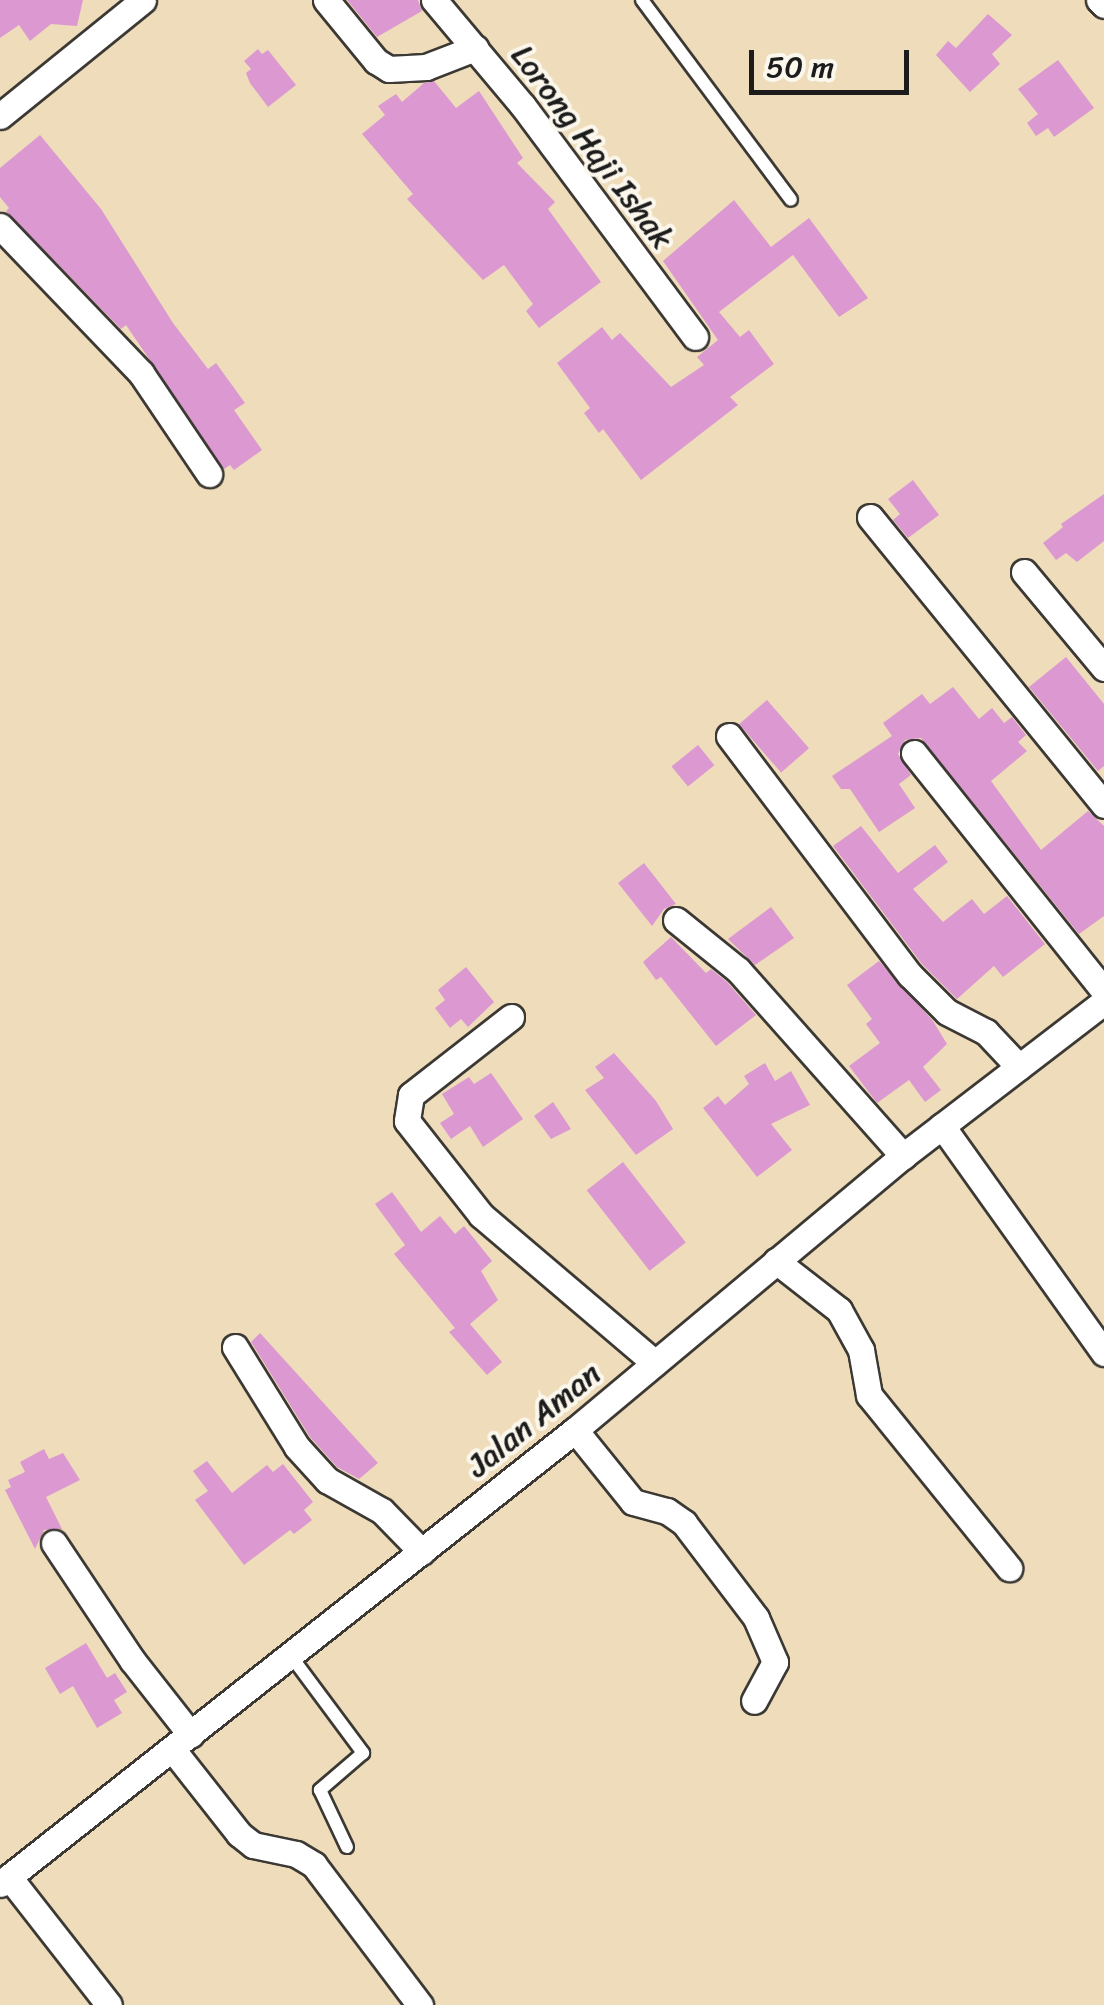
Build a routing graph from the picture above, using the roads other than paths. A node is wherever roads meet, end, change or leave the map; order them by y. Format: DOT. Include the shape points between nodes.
graph roads {
  1 [pos="144,0"];
  2 [pos="326,0"];
  3 [pos="434,0"];
  4 [pos="642,0"];
  5 [pos="474,48"];
  6 [pos="0,116"];
  7 [pos="792,200"];
  8 [pos="0,226"];
  9 [pos="694,338"];
  10 [pos="209,474"];
  11 [pos="870,518"];
  12 [pos="1024,572"];
  13 [pos="1104,668"];
  14 [pos="729,736"];
  15 [pos="914,753"];
  16 [pos="1104,805"];
  17 [pos="676,920"];
  18 [pos="1101,991"];
  19 [pos="510,1016"];
  20 [pos="1019,1067"];
  21 [pos="942,1126"];
  22 [pos="903,1156"];
  23 [pos="776,1261"];
  24 [pos="235,1346"];
  25 [pos="1104,1352"];
  26 [pos="654,1363"];
  27 [pos="575,1430"];
  28 [pos="54,1543"];
  29 [pos="422,1552"];
  30 [pos="1008,1568"];
  31 [pos="291,1656"];
  32 [pos="754,1701"];
  33 [pos="182,1743"];
  34 [pos="347,1847"];
  35 [pos="4,1881"];
  36 [pos="109,2005"];
  37 [pos="420,2005"];
  1 -- 6 [label="street"];
  2 -- 5 [label="street" via="389,69 426,67"];
  3 -- 5 [label="street, Lorong Haji Ishak"];
  4 -- 7 [label="lane"];
  5 -- 9 [label="street, Lorong Haji Ishak"];
  8 -- 10 [label="street" via="141,373"];
  11 -- 16 [label="street"];
  12 -- 13 [label="street"];
  14 -- 20 [label="street" via="910,975 947,1012 986,1032"];
  15 -- 18 [label="street"];
  17 -- 22 [label="street" via="738,970"];
  18 -- 20 [label="street, Jalan Aman"];
  19 -- 26 [label="street" via="411,1094 408,1122 481,1215"];
  20 -- 21 [label="street, Jalan Aman"];
  21 -- 22 [label="street, Jalan Aman"];
  21 -- 25 [label="street"];
  22 -- 23 [label="street, Jalan Aman"];
  23 -- 26 [label="street, Jalan Aman"];
  23 -- 30 [label="street" via="853,1328 869,1395"];
  24 -- 29 [label="street" via="273,1415 307,1458 327,1480 382,1512"];
  26 -- 27 [label="street, Jalan Aman"];
  27 -- 29 [label="street, Jalan Aman"];
  27 -- 32 [label="street" via="633,1502 684,1523 756,1618 775,1662"];
  28 -- 33 [label="street"];
  29 -- 31 [label="street, Jalan Aman"];
  31 -- 33 [label="street, Jalan Aman"];
  31 -- 34 [label="lane" via="363,1754 320,1790"];
  33 -- 35 [label="street, Jalan Aman"];
  33 -- 37 [label="street" via="240,1834 253,1845 314,1865"];
  35 -- 36 [label="street"];
}
